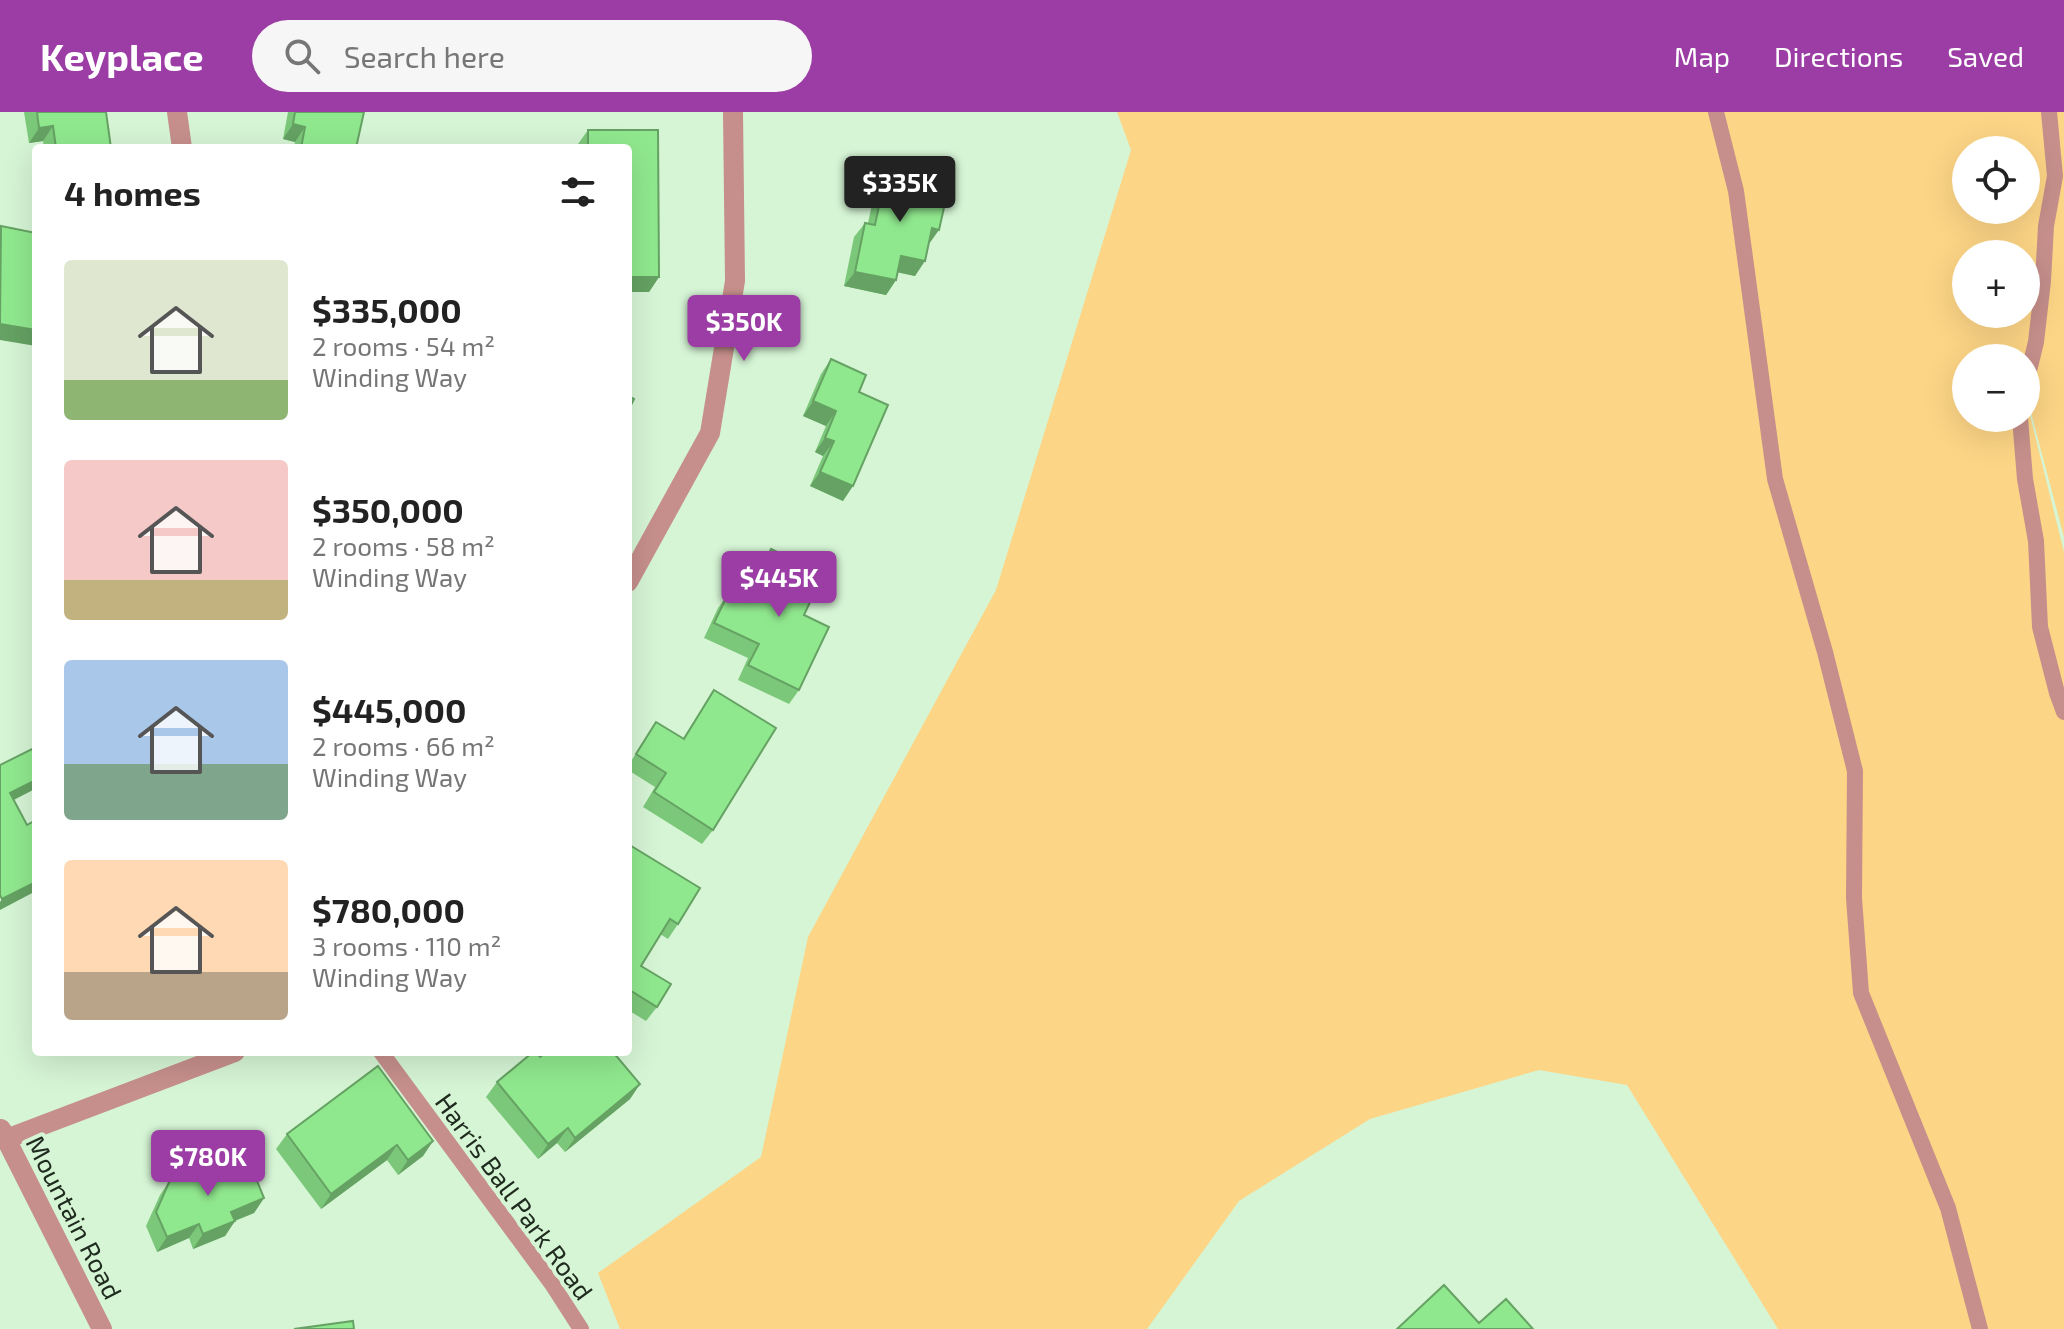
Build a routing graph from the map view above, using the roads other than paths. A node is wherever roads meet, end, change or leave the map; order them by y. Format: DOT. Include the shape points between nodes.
graph roads {
  1 [pos="177,112"];
  2 [pos="733,112"];
  3 [pos="1716,112"];
  4 [pos="2049,112"];
  5 [pos="181,144"];
  6 [pos="2036,344"];
  7 [pos="2021,432"];
  8 [pos="632,575"];
  9 [pos="2064,712"];
  10 [pos="224,1056"];
  11 [pos="384,1056"];
  12 [pos="3,1134"];
  13 [pos="102,1329"];
  14 [pos="581,1329"];
  15 [pos="1980,1329"];
  1 -- 5 [label="street"];
  2 -- 8 [label="street" via="735,281 710,433"];
  3 -- 15 [label="lane" via="1736,191 1775,479 1855,771 1854,898 1861,993 1948,1208"];
  4 -- 6 [label="lane" via="2055,176"];
  7 -- 9 [label="lane" via="2036,541 2040,627"];
  10 -- 12 [label="street"];
  11 -- 14 [label="lane, Harris Ball Park Road"];
  12 -- 13 [label="street, Mountain Road"];
}
